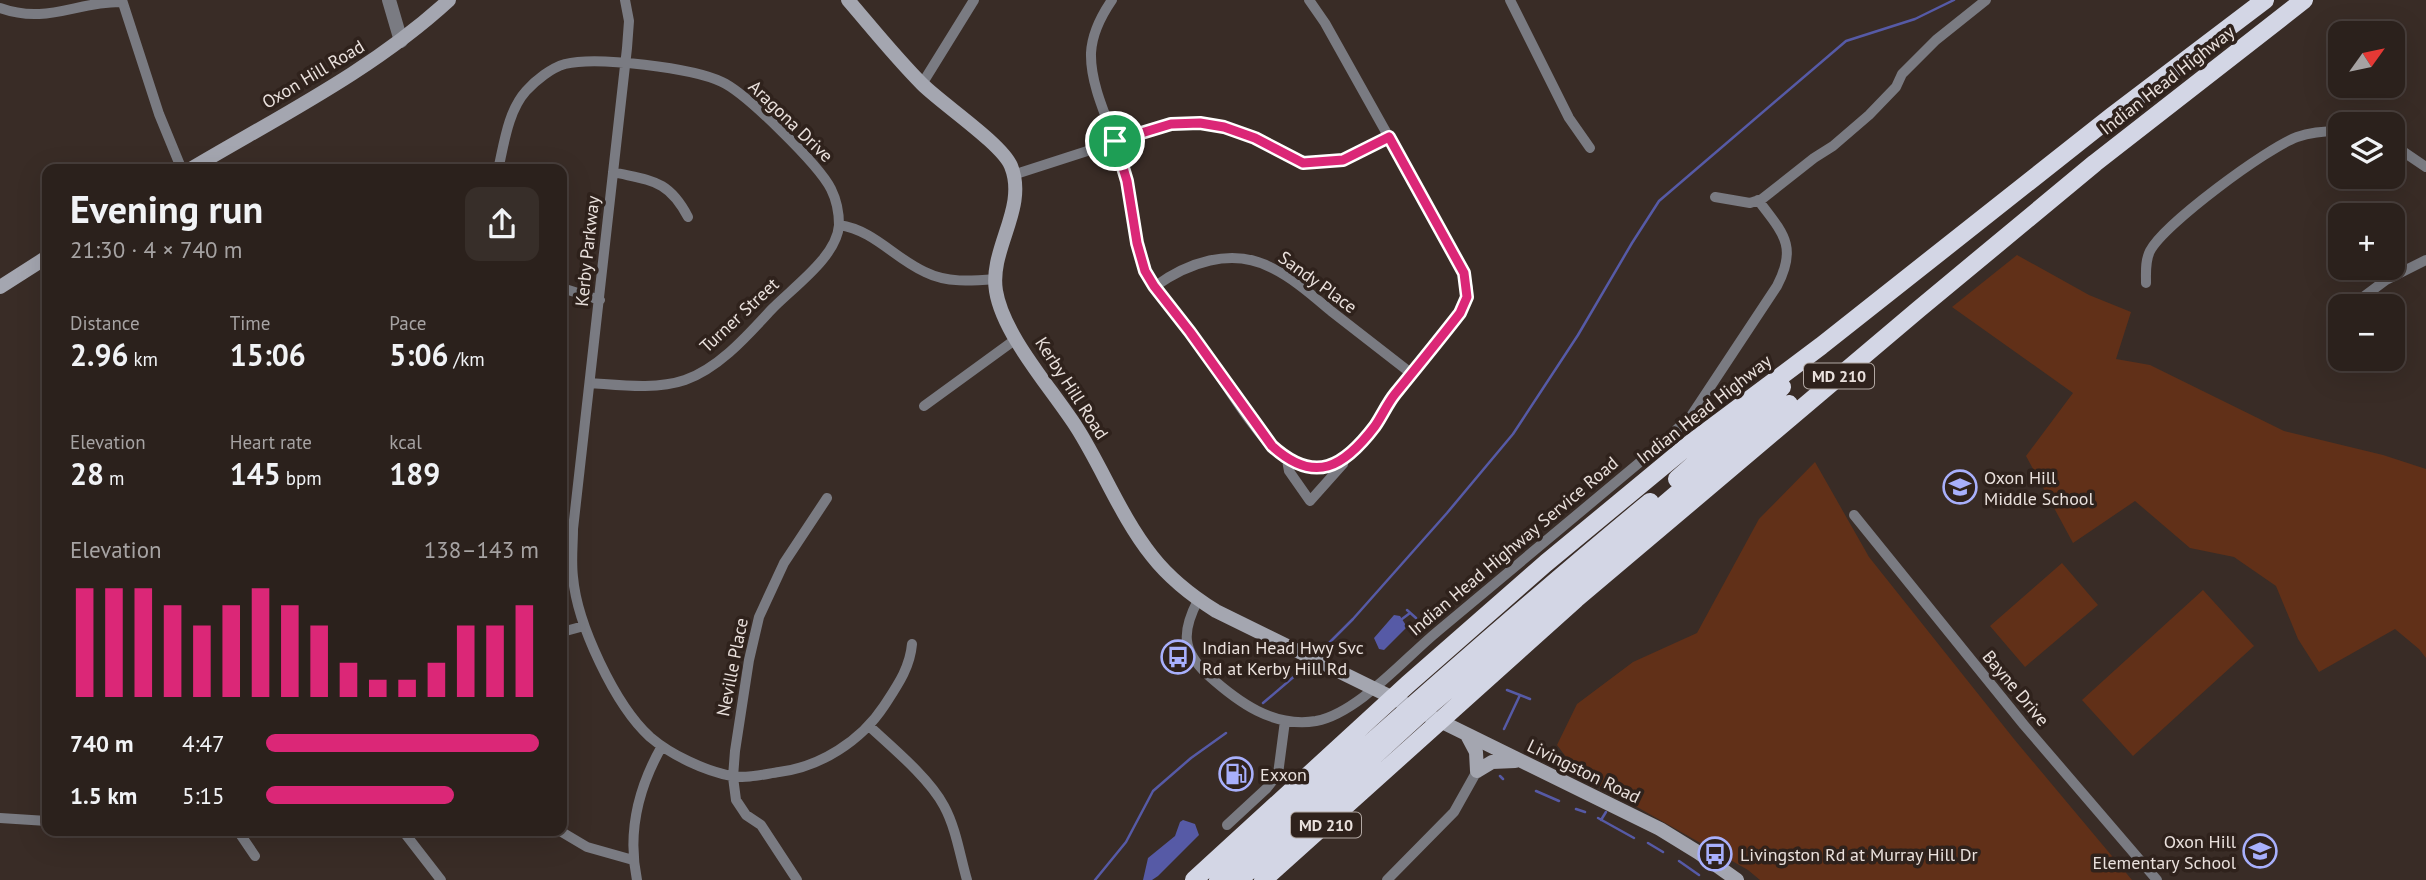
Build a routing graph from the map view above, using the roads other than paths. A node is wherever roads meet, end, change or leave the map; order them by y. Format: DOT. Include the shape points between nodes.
graph roads {
  1 [pos="389,0"];
  2 [pos="449,0"];
  3 [pos="625,0"];
  4 [pos="848,0"];
  5 [pos="974,0"];
  6 [pos="1112,0"];
  7 [pos="1309,0"];
  8 [pos="1510,0"];
  9 [pos="1986,0"];
  10 [pos="2265,0"];
  11 [pos="2304,0"];
  12 [pos="122,1"];
  13 [pos="0,8"];
  14 [pos="401,41"];
  15 [pos="625,64"];
  16 [pos="922,84"];
  17 [pos="2328,132"];
  18 [pos="1389,137"];
  19 [pos="1115,141"];
  20 [pos="1590,148"];
  21 [pos="2405,153"];
  22 [pos="179,164"];
  23 [pos="199,164"];
  24 [pos="500,164"];
  25 [pos="2426,167"];
  26 [pos="613,172"];
  27 [pos="1013,174"];
  28 [pos="1715,197"];
  29 [pos="1758,200"];
  30 [pos="688,217"];
  31 [pos="839,225"];
  32 [pos="42,260"];
  33 [pos="2426,260"];
  34 [pos="995,279"];
  35 [pos="2146,283"];
  36 [pos="1154,286"];
  37 [pos="0,287"];
  38 [pos="567,290"];
  39 [pos="2367,294"];
  40 [pos="600,300"];
  41 [pos="1919,309"];
  42 [pos="1016,339"];
  43 [pos="1821,346"];
  44 [pos="1412,374"];
  45 [pos="590,383"];
  46 [pos="924,406"];
  47 [pos="1287,460"];
  48 [pos="1343,460"];
  49 [pos="827,498"];
  50 [pos="1854,514"];
  51 [pos="1198,600"];
  52 [pos="584,626"];
  53 [pos="567,631"];
  54 [pos="912,644"];
  55 [pos="1415,709"];
  56 [pos="1285,721"];
  57 [pos="869,726"];
  58 [pos="1467,735"];
  59 [pos="662,746"];
  60 [pos="1521,762"];
  61 [pos="1477,771"];
  62 [pos="733,777"];
  63 [pos="0,818"];
  64 [pos="42,821"];
  65 [pos="1227,825"];
  66 [pos="567,835"];
  67 [pos="242,836"];
  68 [pos="407,836"];
  69 [pos="256,856"];
  70 [pos="633,860"];
  71 [pos="441,880"];
  72 [pos="637,880"];
  73 [pos="797,880"];
  74 [pos="967,880"];
  75 [pos="1194,880"];
  76 [pos="1218,880"];
  77 [pos="1239,880"];
  78 [pos="1263,880"];
  79 [pos="1387,880"];
  80 [pos="1737,880"];
  81 [pos="2157,880"];
  1 -- 14 [label="street"];
  2 -- 14 [label="main road, Oxon Hill Road"];
  3 -- 15 [label="street, Kerby Parkway" via="629,20"];
  4 -- 16 [label="main road"];
  5 -- 16 [label="street"];
  6 -- 19 [label="street" via="1095,30 1091,53 1095,81"];
  7 -- 18 [label="street"];
  8 -- 20 [label="street" via="1569,118"];
  9 -- 29 [label="street" via="1936,40 1869,115"];
  10 -- 43 [label="highway, Indian Head Highway / MD 210"];
  11 -- 41 [label="highway, Indian Head Highway / MD 210" via="2095,163"];
  12 -- 13 [label="street" via="95,2 55,14"];
  12 -- 22 [label="street"];
  14 -- 23 [label="main road, Oxon Hill Road"];
  15 -- 24 [label="street, Aragona Drive" via="565,65 528,89 513,112"];
  15 -- 26 [label="street, Kerby Parkway"];
  15 -- 31 [label="street, Aragona Drive" via="696,72 726,83 825,179 835,196"];
  16 -- 27 [label="main road" via="998,149"];
  17 -- 35 [label="street" via="2281,145 2180,219 2151,249"];
  18 -- 19 [label="street" via="1350,158 1317,163 1303,163 1255,138 1200,123 1171,124"];
  18 -- 44 [label="street" via="1461,266 1468,288 1460,313"];
  19 -- 27 [label="street"];
  19 -- 36 [label="street" via="1141,260"];
  21 -- 25 [label="street"];
  26 -- 30 [label="street" via="664,186"];
  26 -- 40 [label="street, Kerby Parkway"];
  27 -- 34 [label="main road, Kerby Hill Road" via="1014,200"];
  28 -- 29 [label="street" via="1750,203"];
  29 -- 56 [label="street, Indian Head Highway Service Road" via="1786,243 1785,267 1777,286 1685,422 1361,700 1319,720"];
  31 -- 34 [label="street" via="877,239 936,277"];
  31 -- 45 [label="street, Turner Street" via="835,240 818,264 756,327 704,370 687,379 655,384"];
  32 -- 37 [label="main road"];
  33 -- 39 [label="street"];
  34 -- 42 [label="main road, Kerby Hill Road" via="1001,310"];
  36 -- 44 [label="street, Sandy Place" via="1182,268 1203,262 1224,258 1261,263 1292,280"];
  36 -- 47 [label="street" via="1258,429"];
  38 -- 40 [label="street"];
  40 -- 45 [label="street, Kerby Parkway"];
  41 -- 55 [label="highway" via="1783,408"];
  41 -- 78 [label="highway, Indian Head Highway / MD 210" via="1576,599"];
  42 -- 46 [label="street"];
  42 -- 51 [label="main road, Kerby Hill Road" via="1076,428 1151,556"];
  43 -- 55 [label="highway" via="1775,395 1549,585"];
  43 -- 75 [label="highway, Indian Head Highway / MD 210" via="1690,444 1546,563"];
  44 -- 48 [label="street"];
  45 -- 52 [label="street, Kerby Parkway" via="572,545 573,577"];
  47 -- 48 [label="street" via="1312,467"];
  47 -- 48 [label="street" via="1289,471 1310,501"];
  49 -- 62 [label="street, Neville Place" via="784,563 759,617"];
  50 -- 81 [label="street, Bayne Drive" via="2015,715"];
  51 -- 55 [label="main road, Kerby Hill Road"];
  51 -- 56 [label="street, Indian Head Highway Service Road" via="1186,636 1191,656 1251,708"];
  52 -- 53 [label="street"];
  52 -- 59 [label="street, Kerby Parkway" via="623,702 643,730"];
  54 -- 57 [label="street, Kerby Parkway" via="905,672"];
  55 -- 58 [label="main road, Livingston Road"];
  55 -- 76 [label="highway"];
  55 -- 77 [label="highway"];
  56 -- 65 [label="street" via="1278,774"];
  57 -- 62 [label="street, Kerby Parkway" via="808,766"];
  57 -- 74 [label="street" via="940,800"];
  58 -- 60 [label="main road, Livingston Road"];
  58 -- 61 [label="main road" via="1476,752"];
  59 -- 62 [label="street, Kerby Parkway"];
  59 -- 70 [label="street" via="639,797"];
  60 -- 61 [label="main road" via="1492,762"];
  60 -- 80 [label="main road, Livingston Road" via="1660,829"];
  61 -- 79 [label="street" via="1454,812"];
  62 -- 73 [label="street" via="734,797 742,811 761,825"];
  63 -- 64 [label="street"];
  66 -- 70 [label="street" via="587,847"];
  67 -- 69 [label="street"];
  68 -- 71 [label="street"];
  70 -- 72 [label="street"];
}
